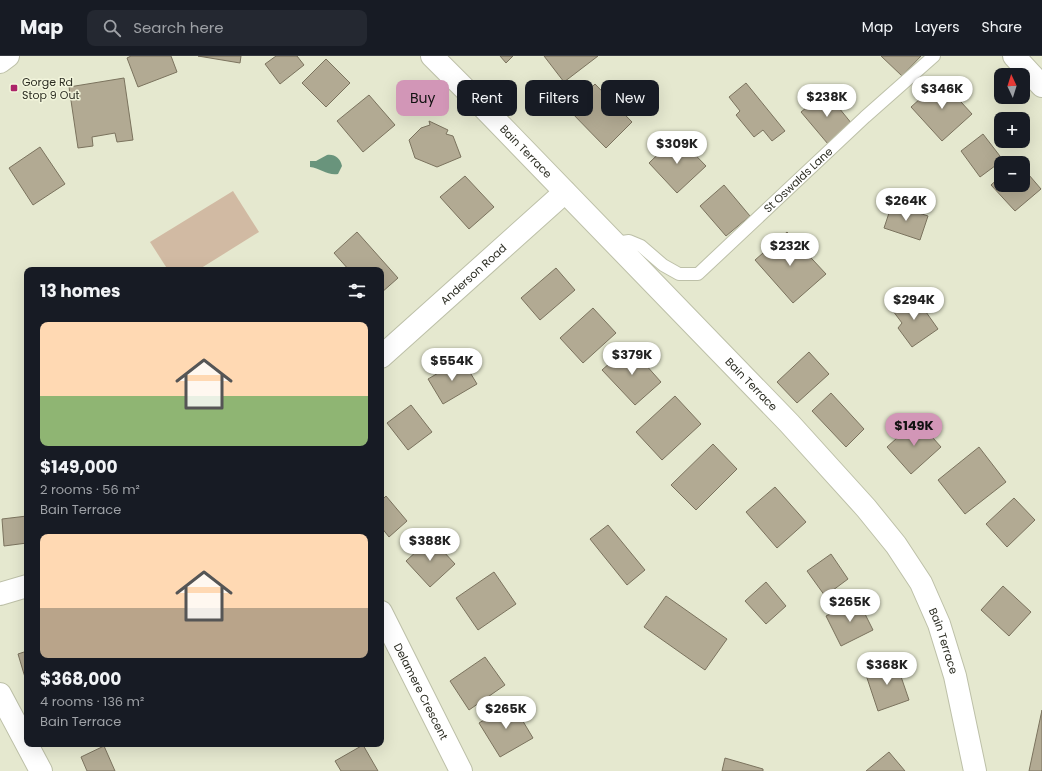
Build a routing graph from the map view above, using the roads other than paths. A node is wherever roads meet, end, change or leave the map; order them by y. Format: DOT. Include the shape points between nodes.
graph roads {
  1 [pos="8,56"];
  2 [pos="432,56"];
  3 [pos="934,56"];
  4 [pos="1014,56"];
  5 [pos="0,62"];
  6 [pos="1042,86"];
  7 [pos="565,192"];
  8 [pos="615,243"];
  9 [pos="384,354"];
  10 [pos="24,587"];
  11 [pos="0,594"];
  12 [pos="384,618"];
  13 [pos="0,694"];
  14 [pos="24,739"];
  15 [pos="28,747"];
  16 [pos="41,771"];
  17 [pos="461,771"];
  18 [pos="975,771"];
  1 -- 5 [label="street"];
  2 -- 7 [label="street, Bain Terrace"];
  3 -- 8 [label="lane, St Oswalds Lane" via="865,117 698,274 679,274 663,265 641,246 629,241"];
  4 -- 6 [label="street"];
  7 -- 8 [label="street, Bain Terrace"];
  7 -- 9 [label="street, Anderson Road"];
  8 -- 18 [label="street, Bain Terrace" via="788,423 866,508 896,545 921,583 939,624 955,676"];
  10 -- 11 [label="street"];
  12 -- 17 [label="street, Delamere Crescent"];
  13 -- 14 [label="street"];
  15 -- 16 [label="street"];
}
